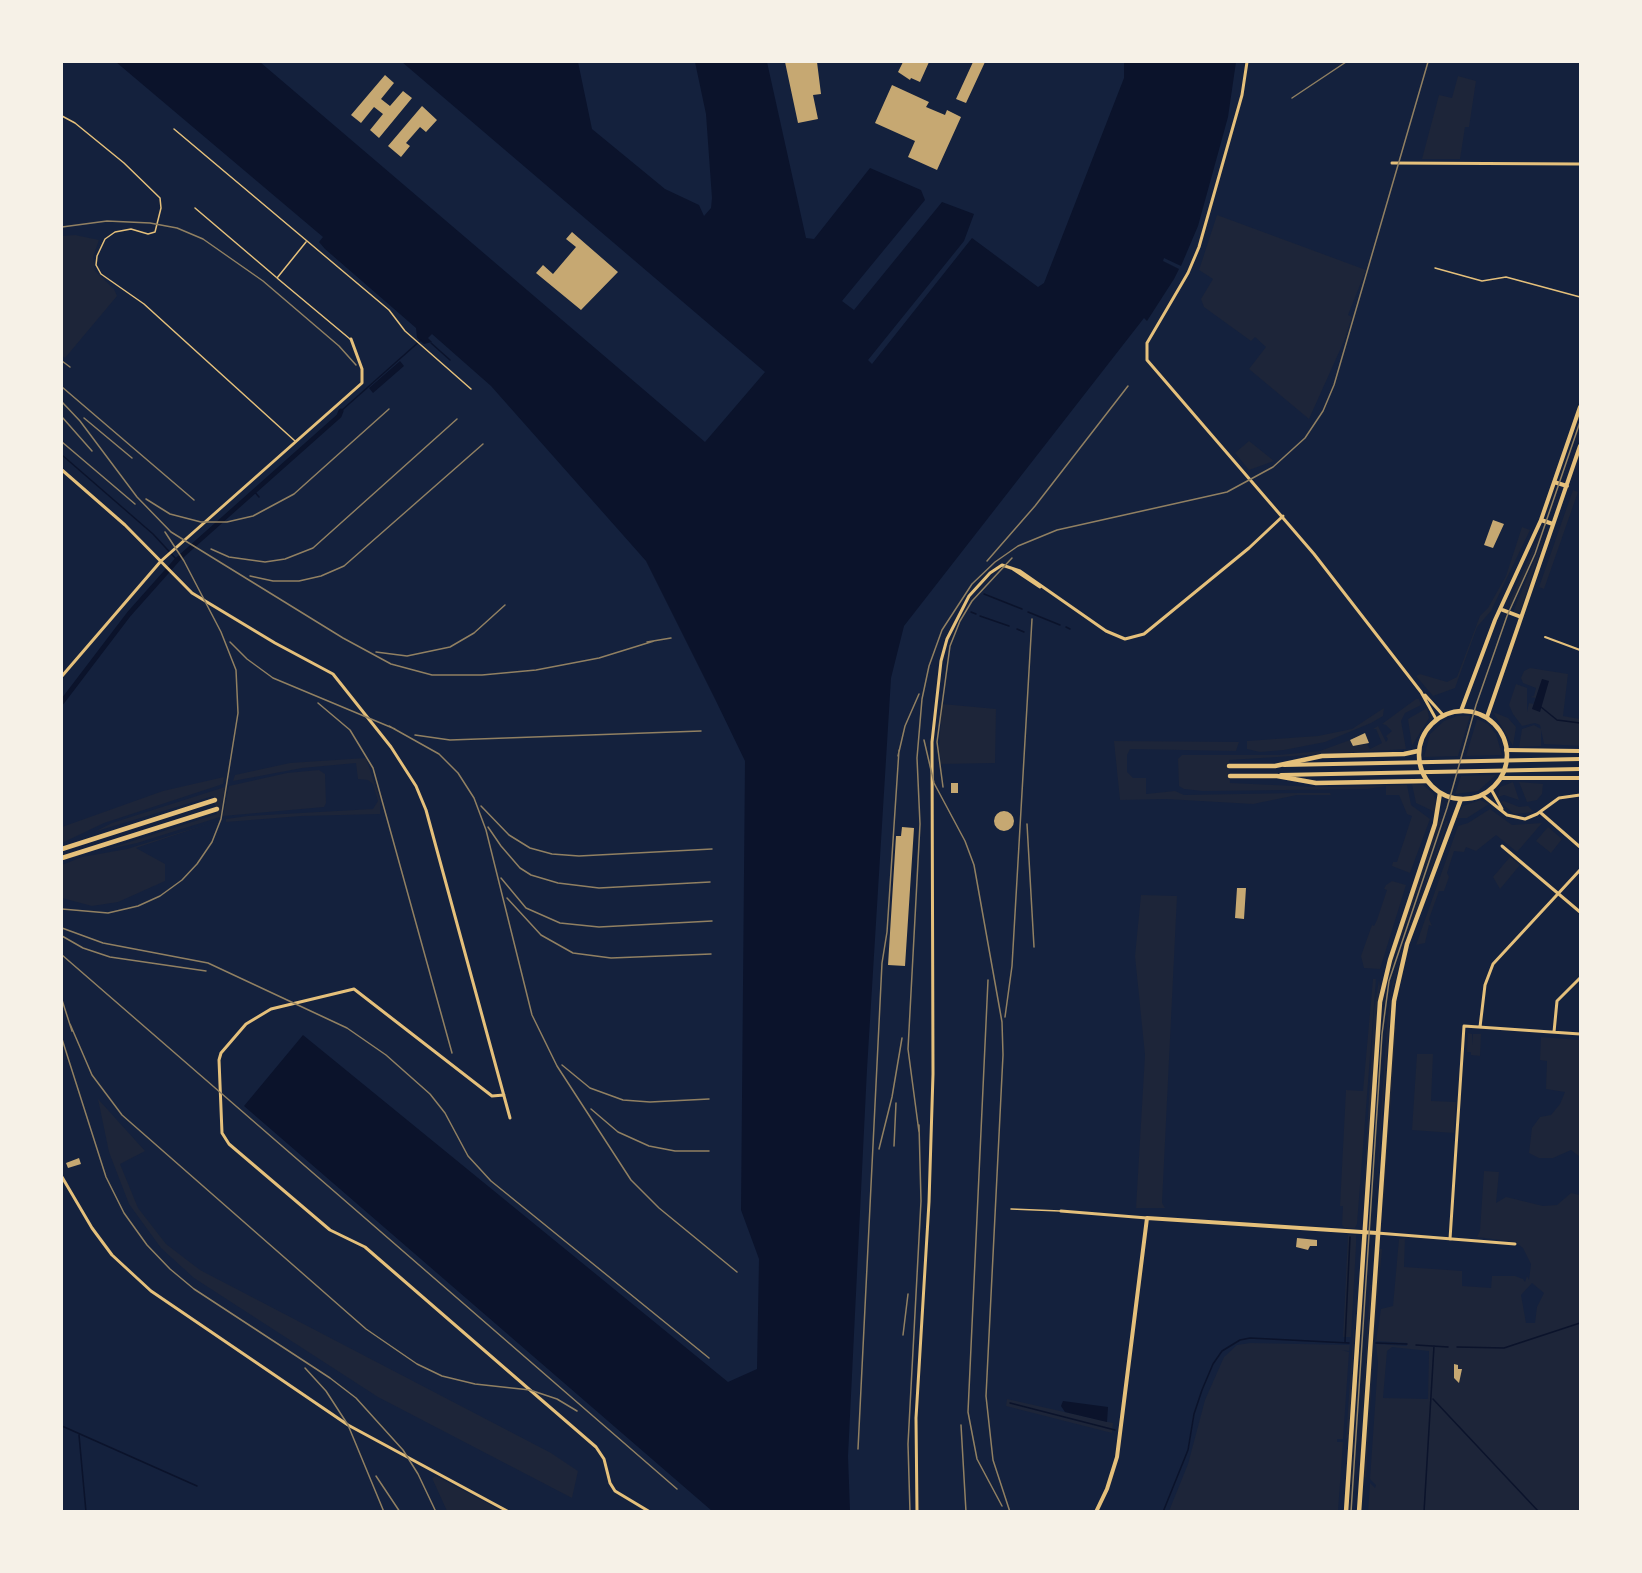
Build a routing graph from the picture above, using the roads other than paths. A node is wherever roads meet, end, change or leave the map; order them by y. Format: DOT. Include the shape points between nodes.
graph roads {
  1 [pos="1247,62"];
  2 [pos="62,116"];
  3 [pos="174,129"];
  4 [pos="1392,163"];
  5 [pos="1581,164"];
  6 [pos="195,208"];
  7 [pos="307,241"];
  8 [pos="1435,268"];
  9 [pos="277,278"];
  10 [pos="1581,297"];
  11 [pos="351,339"];
  12 [pos="471,389"];
  13 [pos="1581,407"];
  14 [pos="296,442"];
  15 [pos="1581,446"];
  16 [pos="62,470"];
  17 [pos="1554,482"];
  18 [pos="1567,486"];
  19 [pos="1282,516"];
  20 [pos="1541,520"];
  21 [pos="1553,524"];
  22 [pos="160,561"];
  23 [pos="1500,609"];
  24 [pos="1521,617"];
  25 [pos="1545,637"];
  26 [pos="1581,650"];
  27 [pos="62,676"];
  28 [pos="1421,692"];
  29 [pos="1461,711"];
  30 [pos="1443,715"];
  31 [pos="1487,717"];
  32 [pos="1436,719"];
  33 [pos="1418,751"];
  34 [pos="1581,751"];
  35 [pos="1506,752"];
  36 [pos="1581,759"];
  37 [pos="1229,766"];
  38 [pos="1275,766"];
  39 [pos="1581,769"];
  40 [pos="1230,776"];
  41 [pos="1277,776"];
  42 [pos="1502,777"];
  43 [pos="1426,778"];
  44 [pos="1581,778"];
  45 [pos="1491,789"];
  46 [pos="1440,793"];
  47 [pos="1482,795"];
  48 [pos="1581,795"];
  49 [pos="1461,799"];
  50 [pos="215,800"];
  51 [pos="217,809"];
  52 [pos="1540,812"];
  53 [pos="1505,813"];
  54 [pos="1502,846"];
  55 [pos="1581,847"];
  56 [pos="62,849"];
  57 [pos="62,858"];
  58 [pos="1581,870"];
  59 [pos="1558,893"];
  60 [pos="1581,912"];
  61 [pos="1581,978"];
  62 [pos="1480,1027"];
  63 [pos="1554,1032"];
  64 [pos="1581,1034"];
  65 [pos="504,1095"];
  66 [pos="510,1118"];
  67 [pos="62,1177"];
  68 [pos="1011,1209"];
  69 [pos="1061,1211"];
  70 [pos="1147,1218"];
  71 [pos="1364,1232"];
  72 [pos="1377,1233"];
  73 [pos="1450,1239"];
  74 [pos="1515,1244"];
  75 [pos="509,1512"];
  76 [pos="650,1512"];
  77 [pos="917,1512"];
  78 [pos="1096,1512"];
  79 [pos="1346,1512"];
  80 [pos="1359,1512"];
  1 -- 19 [label="street" via="1242,95 1199,247 1188,273 1149,337 1145,355 1149,365"];
  2 -- 14 [label="lane" via="124,163 160,198 160,219 155,232 131,229 105,239 97,256 100,274 144,304"];
  3 -- 7 [label="lane"];
  4 -- 5 [label="street"];
  6 -- 9 [label="lane"];
  7 -- 9 [label="lane"];
  7 -- 12 [label="lane" via="389,310 423,348"];
  8 -- 10 [label="lane" via="1486,282 1506,277"];
  9 -- 11 [label="lane"];
  11 -- 14 [label="street" via="362,369 362,383"];
  13 -- 17 [label="main road"];
  14 -- 22 [label="street"];
  15 -- 18 [label="main road"];
  16 -- 22 [label="street" via="127,526"];
  17 -- 18 [label="main road"];
  17 -- 20 [label="main road"];
  18 -- 21 [label="main road"];
  19 -- 28 [label="street"];
  19 -- 77 [label="street" via="1152,629 1125,639 1106,632 1002,565 974,590 957,616 943,653 933,725 933,1074 916,1418"];
  20 -- 21 [label="main road"];
  20 -- 23 [label="main road"];
  21 -- 24 [label="main road"];
  22 -- 27 [label="street"];
  22 -- 65 [label="street" via="192,593 333,674 369,717 412,780 426,810"];
  23 -- 24 [label="main road"];
  23 -- 29 [label="main road"];
  24 -- 31 [label="main road"];
  25 -- 26 [label="street"];
  28 -- 30 [label="street"];
  28 -- 32 [label="street"];
  29 -- 30 [label="main road"];
  29 -- 31 [label="main road"];
  30 -- 32 [label="main road"];
  31 -- 35 [label="main road" via="1498,729"];
  32 -- 33 [label="main road" via="1425,731"];
  33 -- 38 [label="main road" via="1322,756"];
  33 -- 43 [label="main road"];
  34 -- 35 [label="main road"];
  35 -- 42 [label="main road"];
  36 -- 38 [label="main road"];
  37 -- 38 [label="main road"];
  39 -- 41 [label="main road"];
  40 -- 41 [label="main road"];
  41 -- 43 [label="main road" via="1316,783"];
  42 -- 44 [label="main road"];
  42 -- 45 [label="main road"];
  43 -- 46 [label="main road"];
  45 -- 47 [label="main road"];
  45 -- 53 [label="street"];
  46 -- 49 [label="main road"];
  46 -- 71 [label="main road" via="1435,824 1382,993"];
  47 -- 49 [label="main road"];
  47 -- 53 [label="street"];
  48 -- 52 [label="street" via="1559,798"];
  49 -- 72 [label="main road" via="1436,861 1397,984"];
  50 -- 56 [label="main road"];
  51 -- 57 [label="main road"];
  52 -- 53 [label="street" via="1525,819"];
  52 -- 55 [label="street"];
  54 -- 59 [label="street"];
  58 -- 59 [label="street"];
  59 -- 60 [label="street"];
  59 -- 62 [label="street" via="1493,964 1485,985"];
  61 -- 63 [label="street" via="1557,1001"];
  62 -- 63 [label="street"];
  62 -- 73 [label="street" via="1464,1026"];
  63 -- 64 [label="street"];
  65 -- 66 [label="street"];
  65 -- 76 [label="street" via="492,1096 354,989 262,1014 246,1024 221,1053 219,1069 222,1133 229,1144 330,1230 365,1247 596,1447 615,1491"];
  67 -- 75 [label="street" via="112,1255 152,1291 341,1421"];
  68 -- 69 [label="lane"];
  69 -- 70 [label="street"];
  70 -- 71 [label="main road"];
  70 -- 78 [label="main road" via="1117,1457"];
  71 -- 72 [label="main road"];
  71 -- 79 [label="main road"];
  72 -- 73 [label="street"];
  72 -- 80 [label="main road"];
  73 -- 74 [label="street"];
}
